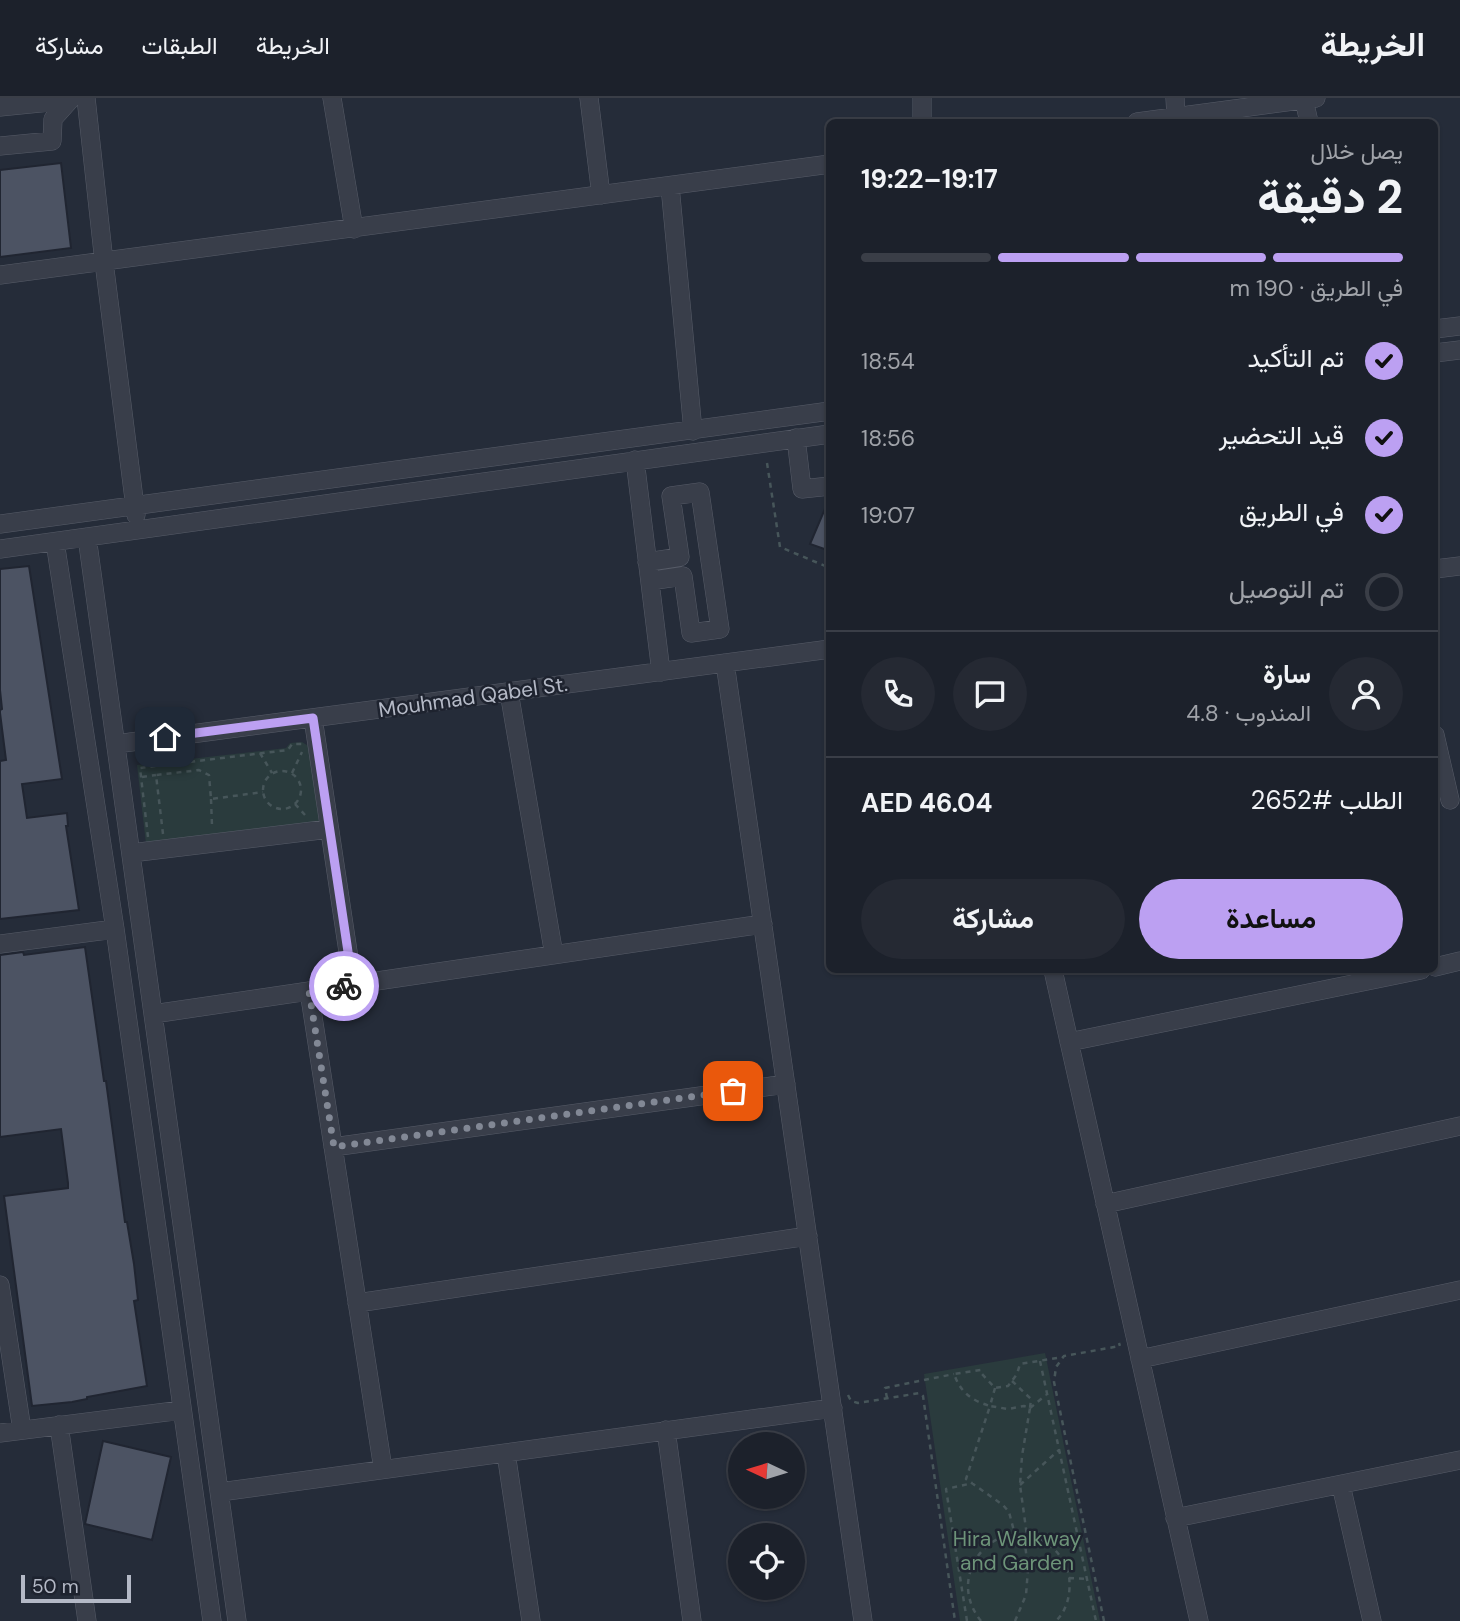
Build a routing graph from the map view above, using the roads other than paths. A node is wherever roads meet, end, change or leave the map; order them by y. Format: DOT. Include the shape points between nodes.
graph roads {
  1 [pos="331,98"];
  2 [pos="589,98"];
  3 [pos="922,98"];
  4 [pos="1175,98"];
  5 [pos="76,99"];
  6 [pos="1310,99"];
  7 [pos="0,107"];
  8 [pos="1176,117"];
  9 [pos="922,119"];
  10 [pos="1160,119"];
  11 [pos="1308,119"];
  12 [pos="0,146"];
  13 [pos="826,165"];
  14 [pos="670,186"];
  15 [pos="601,195"];
  16 [pos="354,229"];
  17 [pos="104,262"];
  18 [pos="0,275"];
  19 [pos="1460,326"];
  20 [pos="1438,329"];
  21 [pos="1460,350"];
  22 [pos="1438,353"];
  23 [pos="826,412"];
  24 [pos="693,431"];
  25 [pos="826,434"];
  26 [pos="796,438"];
  27 [pos="635,460"];
  28 [pos="826,486"];
  29 [pos="134,505"];
  30 [pos="0,524"];
  31 [pos="138,530"];
  32 [pos="87,537"];
  33 [pos="55,542"];
  34 [pos="0,549"];
  35 [pos="680,557"];
  36 [pos="647,562"];
  37 [pos="1460,566"];
  38 [pos="1438,569"];
  39 [pos="683,576"];
  40 [pos="650,581"];
  41 [pos="826,650"];
  42 [pos="725,663"];
  43 [pos="661,672"];
  44 [pos="509,692"];
  45 [pos="313,718"];
  46 [pos="116,744"];
  47 [pos="1438,750"];
  48 [pos="1448,800"];
  49 [pos="329,829"];
  50 [pos="131,853"];
  51 [pos="763,924"];
  52 [pos="115,929"];
  53 [pos="0,944"];
  54 [pos="554,955"];
  55 [pos="1460,961"];
  56 [pos="1438,966"];
  57 [pos="1054,973"];
  58 [pos="1406,973"];
  59 [pos="353,985"];
  60 [pos="309,991"];
  61 [pos="153,1014"];
  62 [pos="1069,1042"];
  63 [pos="786,1084"];
  64 [pos="1460,1126"];
  65 [pos="334,1147"];
  66 [pos="1105,1204"];
  67 [pos="808,1236"];
  68 [pos="0,1285"];
  69 [pos="1460,1290"];
  70 [pos="357,1303"];
  71 [pos="1140,1359"];
  72 [pos="833,1408"];
  73 [pos="182,1409"];
  74 [pos="60,1425"];
  75 [pos="22,1430"];
  76 [pos="666,1430"];
  77 [pos="0,1433"];
  78 [pos="506,1453"];
  79 [pos="1460,1460"];
  80 [pos="383,1469"];
  81 [pos="1341,1485"];
  82 [pos="220,1492"];
  83 [pos="1175,1518"];
  84 [pos="87,1621"];
  85 [pos="212,1621"];
  86 [pos="237,1621"];
  87 [pos="531,1621"];
  88 [pos="692,1621"];
  89 [pos="863,1621"];
  90 [pos="1199,1621"];
  91 [pos="1372,1621"];
  1 -- 16 [label="street"];
  2 -- 15 [label="street"];
  3 -- 9 [label="street"];
  4 -- 8 [label="street"];
  5 -- 7 [label="street"];
  5 -- 12 [label="street" via="53,119 52,141"];
  5 -- 17 [label="street"];
  6 -- 8 [label="street"];
  6 -- 11 [label="street"];
  8 -- 10 [label="street"];
  13 -- 14 [label="street"];
  14 -- 15 [label="street"];
  14 -- 24 [label="street"];
  15 -- 16 [label="street"];
  16 -- 17 [label="street"];
  17 -- 18 [label="street"];
  17 -- 29 [label="street"];
  19 -- 20 [label="street"];
  21 -- 22 [label="street"];
  23 -- 24 [label="street"];
  24 -- 29 [label="street"];
  25 -- 26 [label="street"];
  26 -- 27 [label="street"];
  26 -- 28 [label="street" via="802,489"];
  27 -- 31 [label="street"];
  27 -- 36 [label="street"];
  29 -- 30 [label="street"];
  29 -- 31 [label="street"];
  31 -- 32 [label="street"];
  32 -- 33 [label="street"];
  32 -- 46 [label="street"];
  33 -- 34 [label="street"];
  33 -- 52 [label="street"];
  35 -- 36 [label="street"];
  35 -- 39 [label="street"];
  35 -- 39 [label="street" via="671,496 700,492 720,629 691,633"];
  36 -- 40 [label="street"];
  37 -- 38 [label="street"];
  39 -- 40 [label="street"];
  40 -- 43 [label="street"];
  41 -- 42 [label="street, Mouhmad Qabel St."];
  42 -- 43 [label="street, Mouhmad Qabel St."];
  42 -- 51 [label="street"];
  43 -- 44 [label="street, Mouhmad Qabel St."];
  44 -- 45 [label="street, Mouhmad Qabel St."];
  44 -- 54 [label="street"];
  45 -- 46 [label="street, Mouhmad Qabel St."];
  45 -- 49 [label="street"];
  46 -- 50 [label="street"];
  47 -- 48 [label="street"];
  49 -- 50 [label="street"];
  49 -- 59 [label="street"];
  50 -- 61 [label="street"];
  51 -- 54 [label="street"];
  51 -- 63 [label="street"];
  52 -- 53 [label="street"];
  52 -- 73 [label="street"];
  54 -- 59 [label="street"];
  55 -- 56 [label="street"];
  57 -- 62 [label="street"];
  58 -- 62 [label="street"];
  59 -- 60 [label="street"];
  60 -- 61 [label="street"];
  60 -- 65 [label="street"];
  61 -- 82 [label="street"];
  62 -- 66 [label="street"];
  63 -- 65 [label="street"];
  63 -- 67 [label="street"];
  64 -- 66 [label="street"];
  65 -- 70 [label="street"];
  66 -- 71 [label="street"];
  67 -- 70 [label="street"];
  67 -- 72 [label="street"];
  68 -- 75 [label="street"];
  69 -- 71 [label="street"];
  70 -- 80 [label="street"];
  71 -- 83 [label="street"];
  72 -- 76 [label="street"];
  72 -- 89 [label="street"];
  73 -- 74 [label="street"];
  73 -- 85 [label="street"];
  74 -- 75 [label="street"];
  74 -- 84 [label="street"];
  75 -- 77 [label="street"];
  76 -- 78 [label="street"];
  76 -- 88 [label="street"];
  78 -- 80 [label="street"];
  78 -- 87 [label="street"];
  79 -- 81 [label="street"];
  80 -- 82 [label="street"];
  81 -- 83 [label="street"];
  81 -- 91 [label="street"];
  82 -- 86 [label="street"];
  83 -- 90 [label="street"];
}
